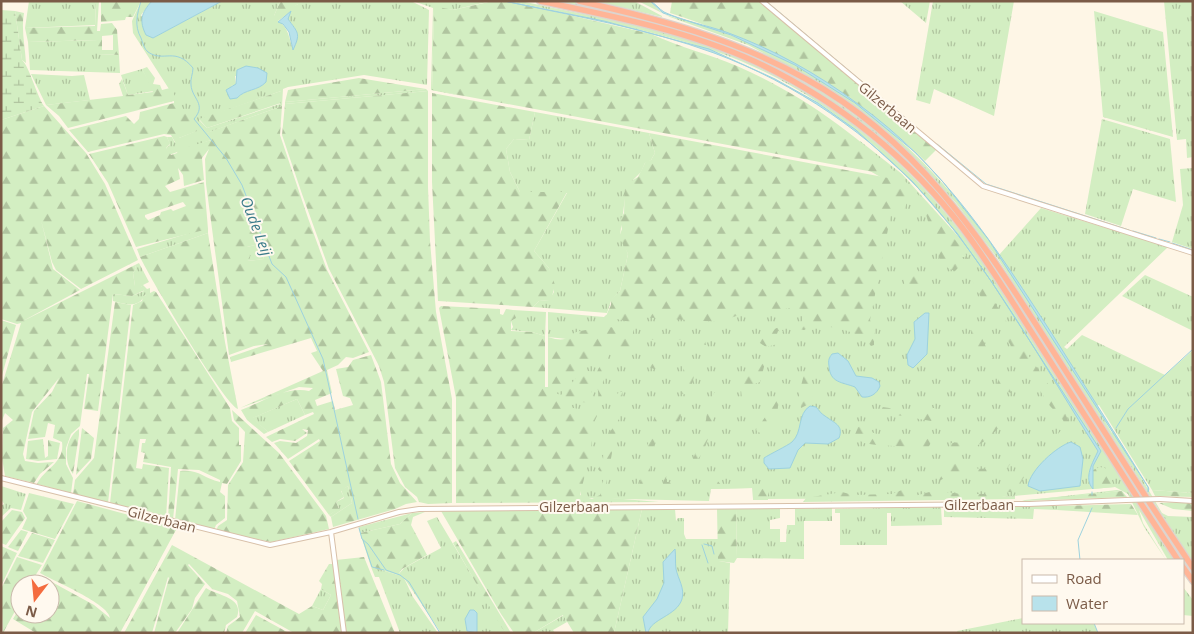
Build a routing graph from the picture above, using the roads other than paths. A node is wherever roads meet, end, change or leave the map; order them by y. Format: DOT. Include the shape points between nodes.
graph roads {
  1 [pos="540,1"];
  2 [pos="579,1"];
  3 [pos="762,1"];
  4 [pos="1193,253"];
  5 [pos="1,478"];
  6 [pos="1193,501"];
  7 [pos="332,532"];
  8 [pos="1177,559"];
  9 [pos="1184,568"];
  10 [pos="1193,568"];
  11 [pos="1193,581"];
  12 [pos="344,633"];
  1 -- 8 [label="highway" via="654,27 725,49 801,86 873,136 928,188 964,230"];
  2 -- 10 [label="highway" via="649,17 744,48 820,87 885,135 934,182 970,225"];
  3 -- 4 [label="street, Gilzerbaan" via="984,186"];
  5 -- 7 [label="street, Gilzerbaan" via="263,545"];
  6 -- 7 [label="street, Gilzerbaan, bridge" via="438,508 399,512"];
  7 -- 12 [label="street"];
  9 -- 11 [label="highway"];
}
